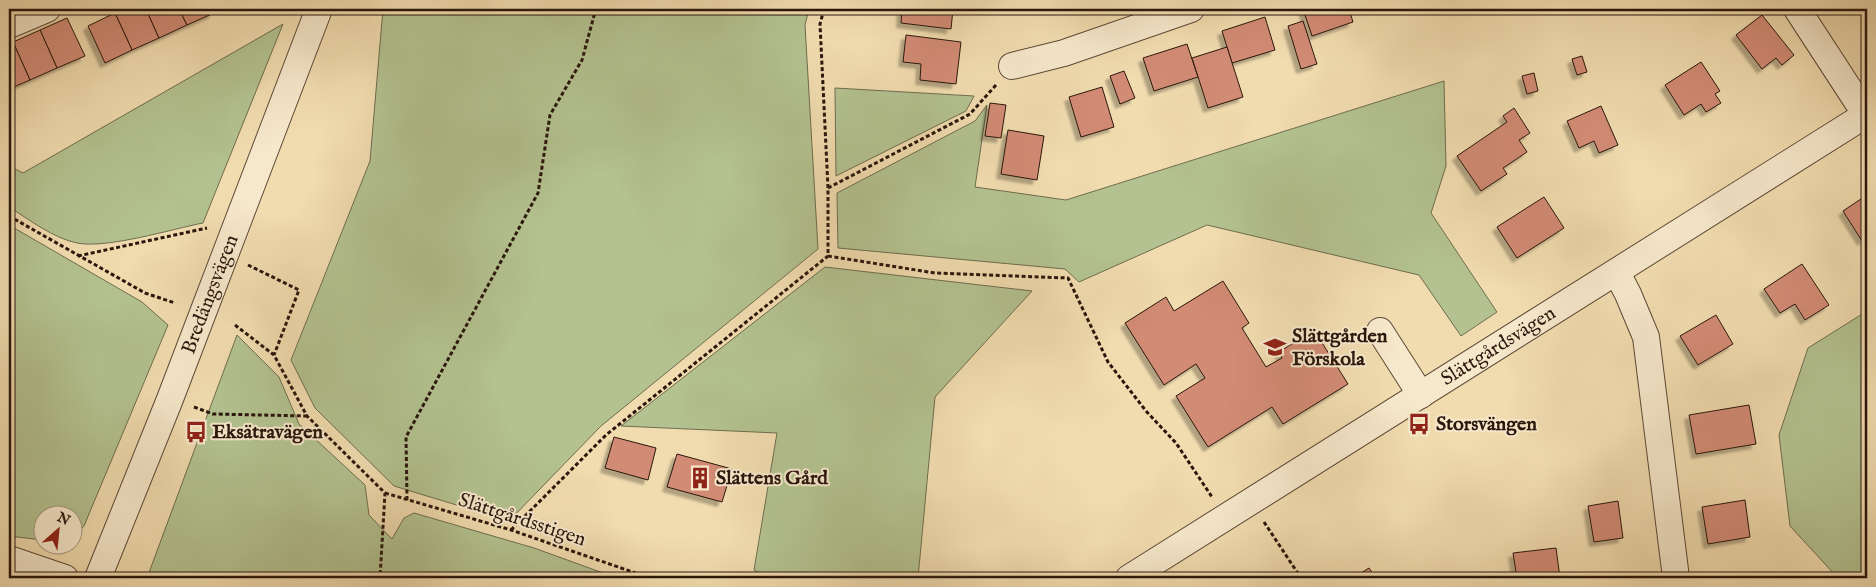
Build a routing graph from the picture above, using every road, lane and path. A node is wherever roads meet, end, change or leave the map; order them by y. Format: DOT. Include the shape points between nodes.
graph roads {
  1 [pos="47,9"];
  2 [pos="319,9"];
  3 [pos="594,9"];
  4 [pos="824,9"];
  5 [pos="1191,9"];
  6 [pos="1797,9"];
  7 [pos="9,25"];
  8 [pos="1012,66"];
  9 [pos="1867,115"];
  10 [pos="828,188"];
  11 [pos="9,216"];
  12 [pos="238,221"];
  13 [pos="226,254"];
  14 [pos="78,256"];
  15 [pos="828,256"];
  16 [pos="1617,274"];
  17 [pos="174,303"];
  18 [pos="235,325"];
  19 [pos="1380,331"];
  20 [pos="274,355"];
  21 [pos="1421,395"];
  22 [pos="170,400"];
  23 [pos="307,416"];
  24 [pos="385,493"];
  25 [pos="407,500"];
  26 [pos="1226,517"];
  27 [pos="1264,521"];
  28 [pos="511,530"];
  29 [pos="9,559"];
  30 [pos="65,578"];
  31 [pos="98,578"];
  32 [pos="380,578"];
  33 [pos="650,578"];
  34 [pos="1129,578"];
  35 [pos="1301,578"];
  36 [pos="1676,578"];
  1 -- 7 [label="street"];
  2 -- 12 [label="street, Bredängsvägen"];
  3 -- 25 [label="path" via="582,60 550,114 538,193 406,437"];
  4 -- 10 [label="path" via="820,24"];
  5 -- 8 [label="street" via="1064,53"];
  6 -- 9 [label="street"];
  8 -- 10 [label="path" via="970,114"];
  9 -- 16 [label="street, Slättgårdsvägen"];
  10 -- 15 [label="path"];
  11 -- 14 [label="path"];
  12 -- 13 [label="street, Bredängsvägen"];
  12 -- 14 [label="path"];
  13 -- 20 [label="path" via="299,290"];
  13 -- 22 [label="street, Bredängsvägen"];
  14 -- 17 [label="path" via="145,293"];
  15 -- 26 [label="path" via="935,273 1068,278 1108,362 1176,443"];
  15 -- 28 [label="path" via="606,435"];
  16 -- 21 [label="street, Slättgårdsvägen"];
  16 -- 36 [label="street" via="1646,337"];
  18 -- 20 [label="path"];
  19 -- 21 [label="street"];
  20 -- 23 [label="path"];
  21 -- 26 [label="street, Slättgårdsvägen"];
  22 -- 23 [label="path" via="213,414"];
  22 -- 31 [label="street, Bredängsvägen"];
  23 -- 24 [label="path"];
  24 -- 25 [label="path, Slättgårdsstigen"];
  24 -- 32 [label="path"];
  25 -- 28 [label="path, Slättgårdsstigen"];
  26 -- 34 [label="street, Slättgårdsvägen"];
  27 -- 35 [label="path"];
  28 -- 33 [label="path, Slättgårdsstigen"];
  29 -- 30 [label="street"];
}
